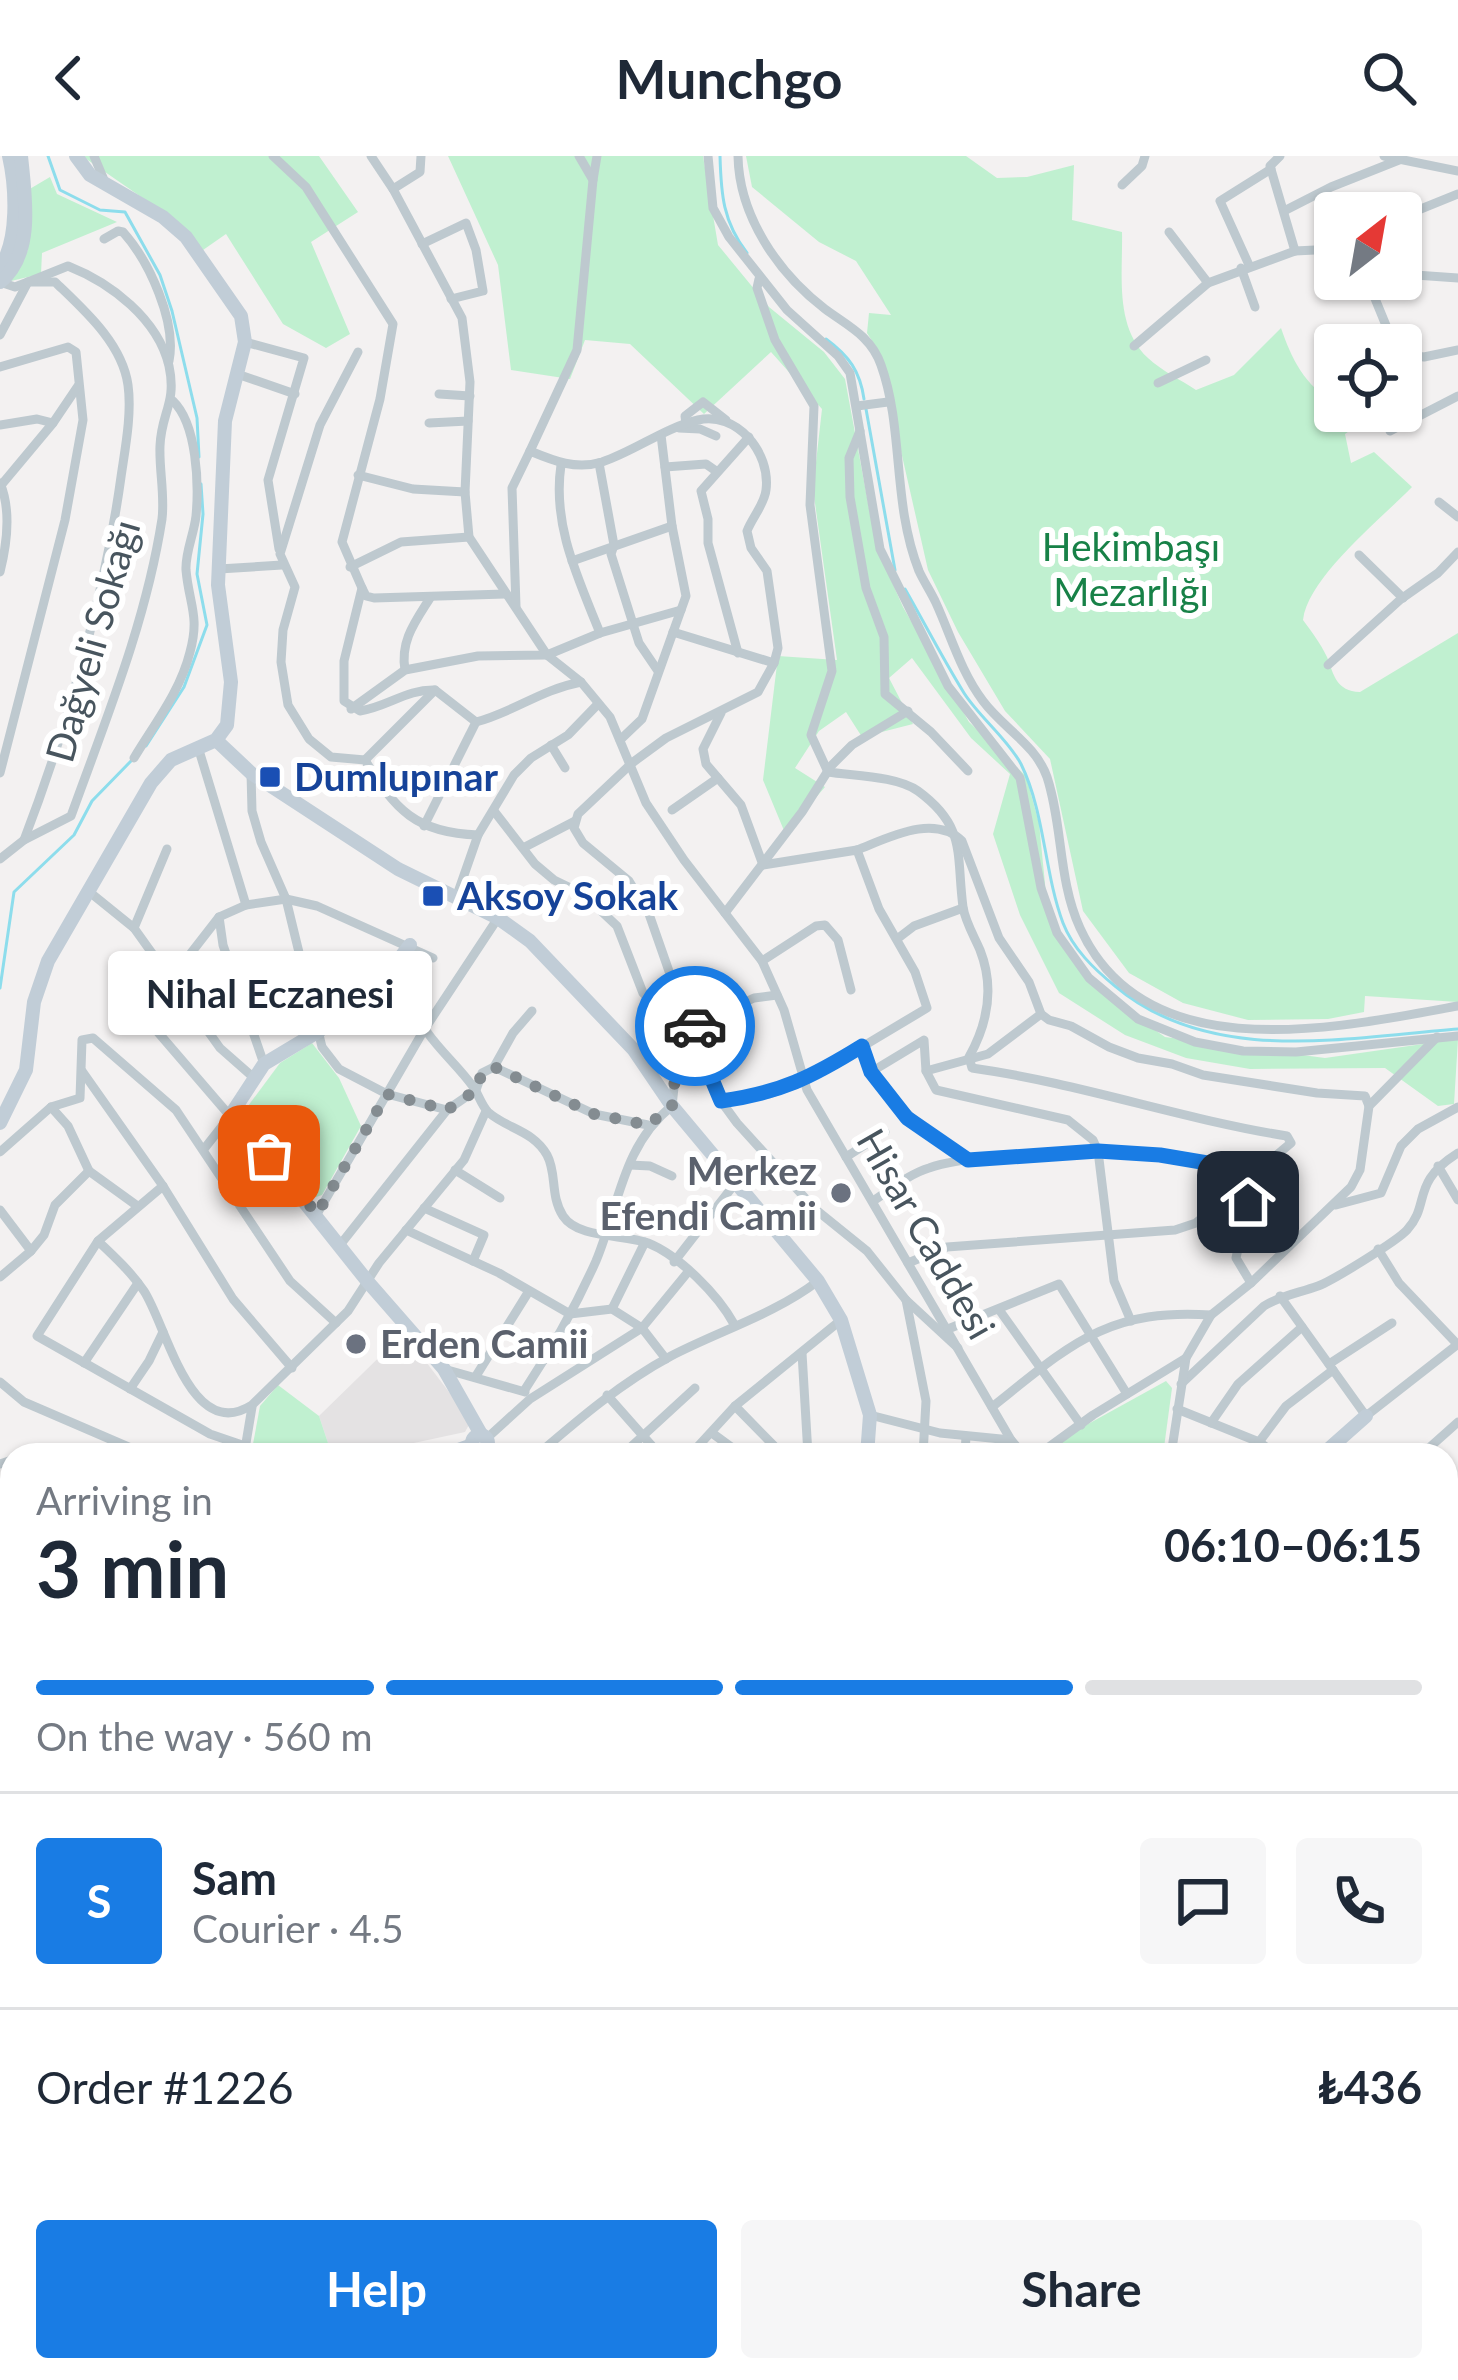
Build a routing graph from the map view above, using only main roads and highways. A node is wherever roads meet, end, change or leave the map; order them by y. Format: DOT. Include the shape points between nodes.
graph roads {
  1 [pos="9,156"];
  2 [pos="21,156"];
  3 [pos="76,156"];
  4 [pos="0,267"];
  5 [pos="0,282"];
  6 [pos="216,740"];
  7 [pos="410,945"];
  8 [pos="0,1123"];
  9 [pos="1366,1416"];
  10 [pos="484,1443"];
  11 [pos="868,1443"];
  12 [pos="1338,1443"];
  1 -- 4 [label="main road" via="11,228"];
  2 -- 5 [label="main road" via="22,249"];
  3 -- 6 [label="main road" via="90,175 186,237 242,316 240,375 225,421 219,568 231,682 227,724"];
  6 -- 8 [label="main road" via="171,760 151,783 87,890 48,961 26,1070"];
  6 -- 11 [label="main road" via="250,773 398,869 498,918 562,972 818,1281 842,1320 870,1415"];
  7 -- 10 [label="main road" via="385,977 319,1031 264,1064 230,1115 444,1369"];
  9 -- 12 [label="main road"];
}
